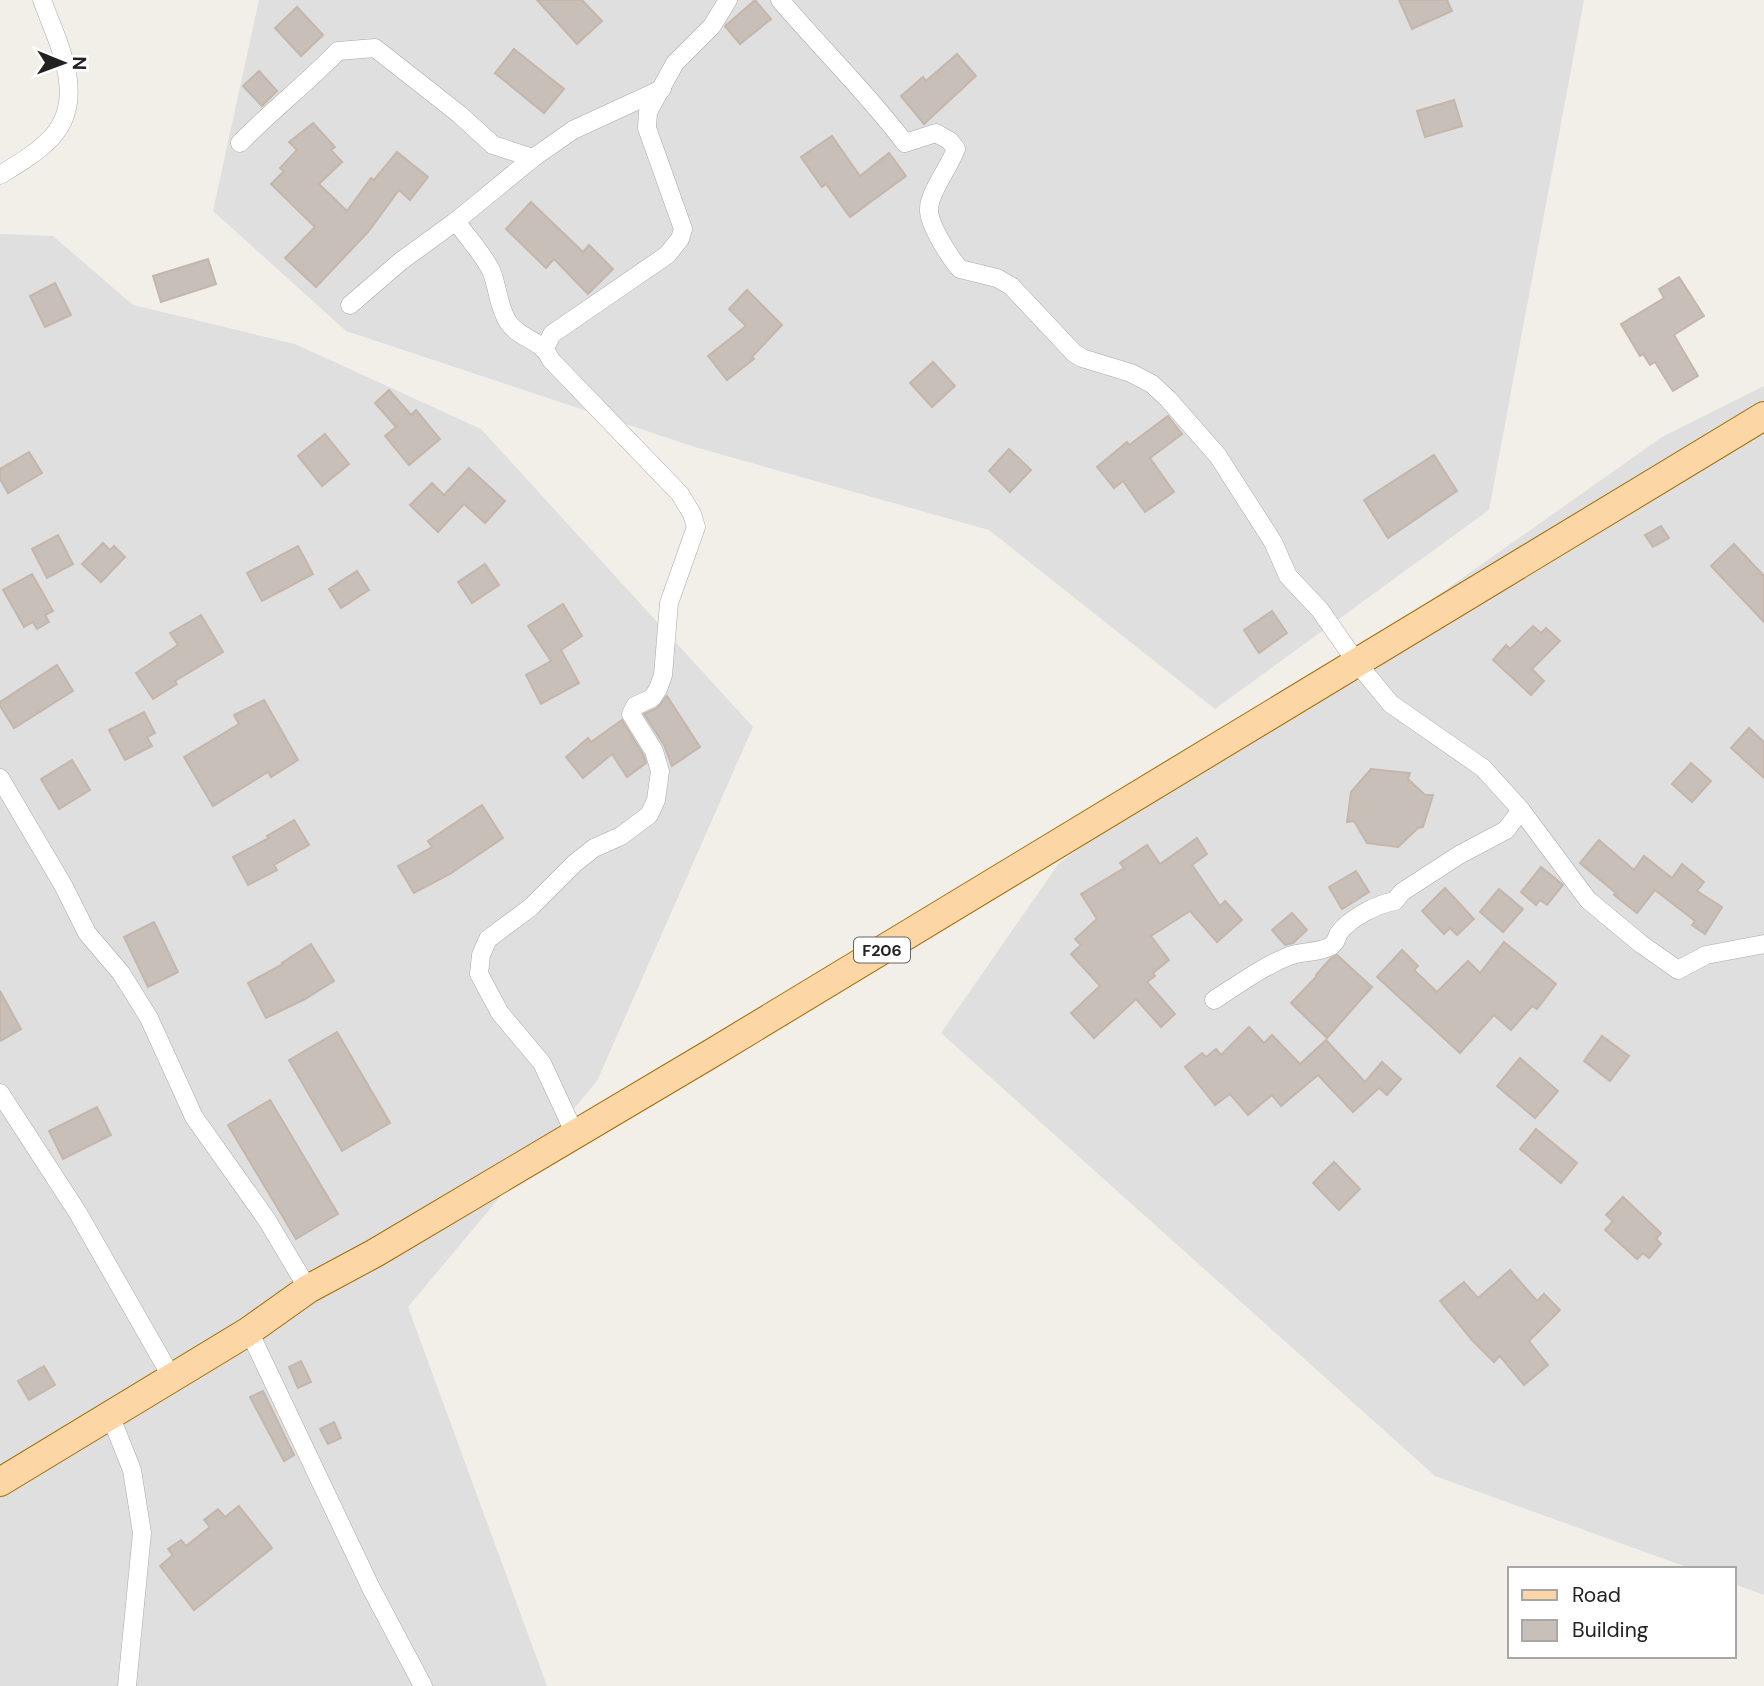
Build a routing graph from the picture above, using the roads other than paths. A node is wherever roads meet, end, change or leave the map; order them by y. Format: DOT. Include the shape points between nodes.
graph roads {
  1 [pos="42,0"];
  2 [pos="728,0"];
  3 [pos="779,0"];
  4 [pos="662,89"];
  5 [pos="240,143"];
  6 [pos="533,158"];
  7 [pos="0,175"];
  8 [pos="456,221"];
  9 [pos="350,305"];
  10 [pos="545,348"];
  11 [pos="1764,416"];
  12 [pos="1357,663"];
  13 [pos="0,778"];
  14 [pos="1521,810"];
  15 [pos="1764,944"];
  16 [pos="1214,1000"];
  17 [pos="0,1093"];
  18 [pos="575,1134"];
  19 [pos="308,1289"];
  20 [pos="249,1331"];
  21 [pos="171,1376"];
  22 [pos="110,1415"];
  23 [pos="0,1482"];
  24 [pos="127,1686"];
  25 [pos="423,1686"];
  1 -- 7 [label="street" via="68,79 68,110 54,135"];
  2 -- 4 [label="street" via="712,26 675,63"];
  3 -- 12 [label="street" via="905,144 936,133 956,149 928,211 960,269 1011,286 1082,358 1131,373 1168,399 1218,456 1273,542 1288,576 1320,610"];
  4 -- 6 [label="street" via="573,130"];
  4 -- 10 [label="street" via="648,112 647,128 683,229 680,239 667,255 552,334"];
  5 -- 6 [label="street" via="338,51 374,48 494,145"];
  6 -- 8 [label="street"];
  8 -- 9 [label="street"];
  8 -- 10 [label="street" via="489,267 510,325"];
  10 -- 18 [label="street" via="551,360 680,494 696,527 668,603 663,676 652,698 635,706 631,714 654,751 660,771 649,815 575,863 531,907 488,939 481,955 479,974 500,1013 542,1063"];
  11 -- 12 [label="main road, F206"];
  12 -- 14 [label="street" via="1391,704 1483,768"];
  12 -- 18 [label="main road, F206"];
  13 -- 19 [label="street" via="87,933 121,973 149,1018 194,1117 267,1220"];
  14 -- 15 [label="street" via="1588,900 1678,970 1706,954"];
  14 -- 16 [label="street" via="1506,830 1459,855 1395,901 1365,912 1340,932 1334,944 1265,966"];
  17 -- 21 [label="street" via="78,1213"];
  18 -- 19 [label="main road, F206"];
  19 -- 20 [label="main road, F206"];
  20 -- 21 [label="main road, F206"];
  20 -- 25 [label="street" via="371,1588"];
  21 -- 22 [label="main road, F206"];
  22 -- 23 [label="main road, F206"];
  22 -- 24 [label="street" via="132,1470 142,1533"];
}
